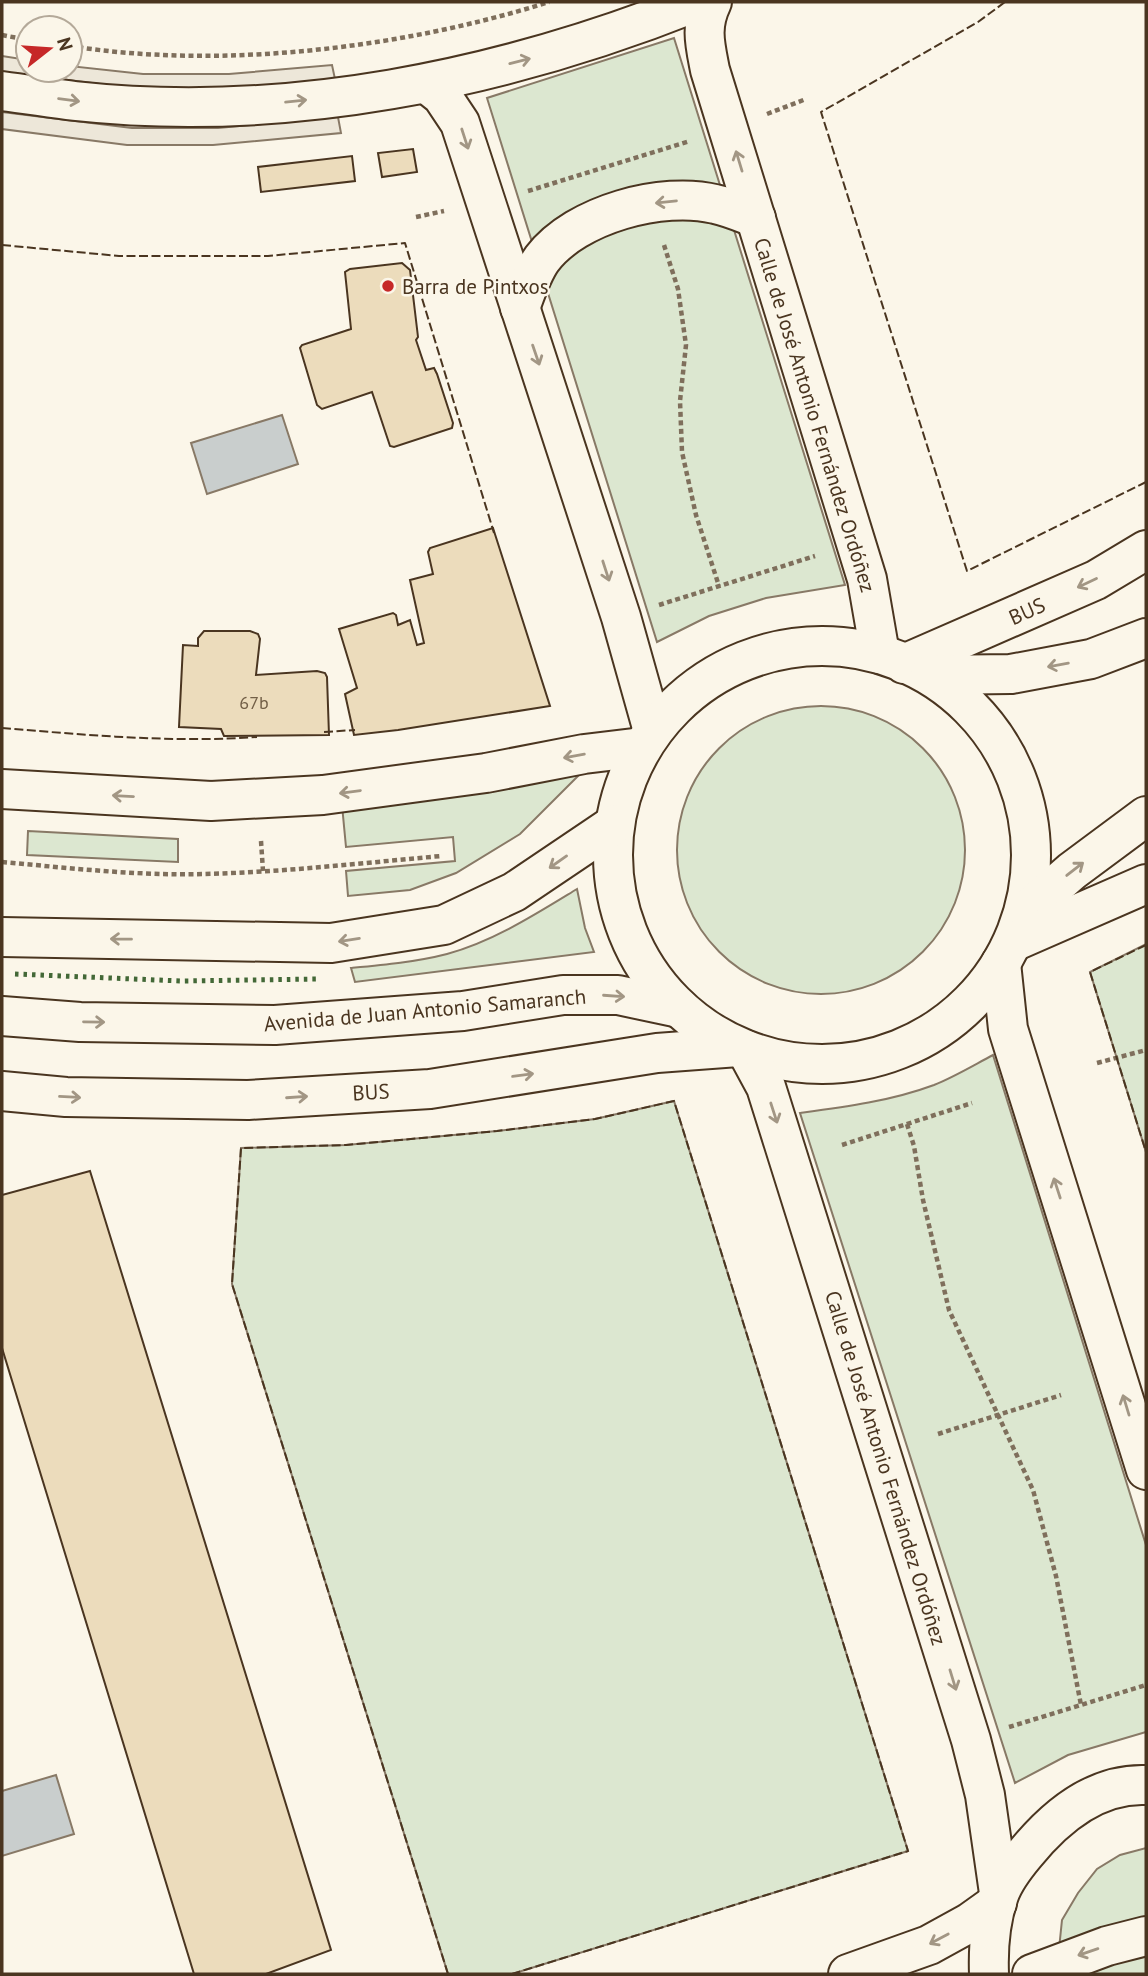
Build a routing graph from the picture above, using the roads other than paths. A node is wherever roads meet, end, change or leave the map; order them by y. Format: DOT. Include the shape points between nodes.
graph roads {
  1 [pos="696,2"];
  2 [pos="712,2"];
  3 [pos="427,84"];
  4 [pos="2,91"];
  5 [pos="756,218"];
  6 [pos="520,308"];
  7 [pos="1146,550"];
  8 [pos="1146,638"];
  9 [pos="904,664"];
  10 [pos="647,739"];
  11 [pos="2,789"];
  12 [pos="1146,816"];
  13 [pos="615,824"];
  14 [pos="1146,884"];
  15 [pos="2,937"];
  16 [pos="1012,940"];
  17 [pos="679,1008"];
  18 [pos="2,1016"];
  19 [pos="742,1048"];
  20 [pos="2,1091"];
  21 [pos="1146,1470"];
  22 [pos="1146,1784"];
  23 [pos="998,1898"];
  24 [pos="1146,1936"];
  25 [pos="848,1974"];
  26 [pos="989,1974"];
  27 [pos="1032,1974"];
  3 -- 1 [label="street, one-way" via="551,53"];
  5 -- 2 [label="street, Calle de José Antonio Fernández Ordóñez, one-way" via="710,70 704,38 705,17"];
  4 -- 3 [label="street, one-way" via="77,101 220,106 356,96"];
  3 -- 6 [label="street, one-way" via="442,96 460,123"];
  5 -- 6 [label="street, Calle de José Antonio Fernández Ordóñez, one-way" via="714,203 674,200 601,217 567,236 542,258"];
  5 -- 9 [label="street, Calle de José Antonio Fernández Ordóñez" via="867,579"];
  6 -- 10 [label="street, one-way" via="621,617"];
  7 -- 9 [label="street, BUS, one-way" via="1096,580"];
  8 -- 9 [label="street, one-way" via="1091,659 1011,674"];
  9 -- 10 [label="street" via="837,644 754,655 683,698"];
  9 -- 16 [label="street" via="972,710 1005,754 1025,805 1031,859"];
  10 -- 11 [label="street, one-way" via="486,772 323,796 211,801"];
  10 -- 13 [label="street"];
  16 -- 12 [label="street, one-way" via="1072,871"];
  13 -- 15 [label="street, one-way" via="514,892 444,925 331,943"];
  13 -- 17 [label="street" via="613,869 623,924 642,961"];
  14 -- 16 [label="street"];
  16 -- 19 [label="street" via="965,1009 917,1042 862,1061 827,1066 790,1063"];
  21 -- 16 [label="street, one-way" via="1008,1029"];
  18 -- 17 [label="street, Avenida de Juan Antonio Samaranch, one-way" via="275,1025 463,1010 563,995 618,995"];
  17 -- 19 [label="street"];
  20 -- 19 [label="street, BUS, one-way" via="66,1097 261,1099 430,1089 657,1053"];
  19 -- 23 [label="street, Calle de José Antonio Fernández Ordóñez, one-way" via="766,1087 971,1740 985,1795"];
  22 -- 23 [label="street" via="1112,1788 1063,1814 1016,1865"];
  23 -- 25 [label="street, one-way" via="969,1923 929,1945"];
  23 -- 26 [label="street" via="990,1930"];
  24 -- 27 [label="street, one-way"];
}
